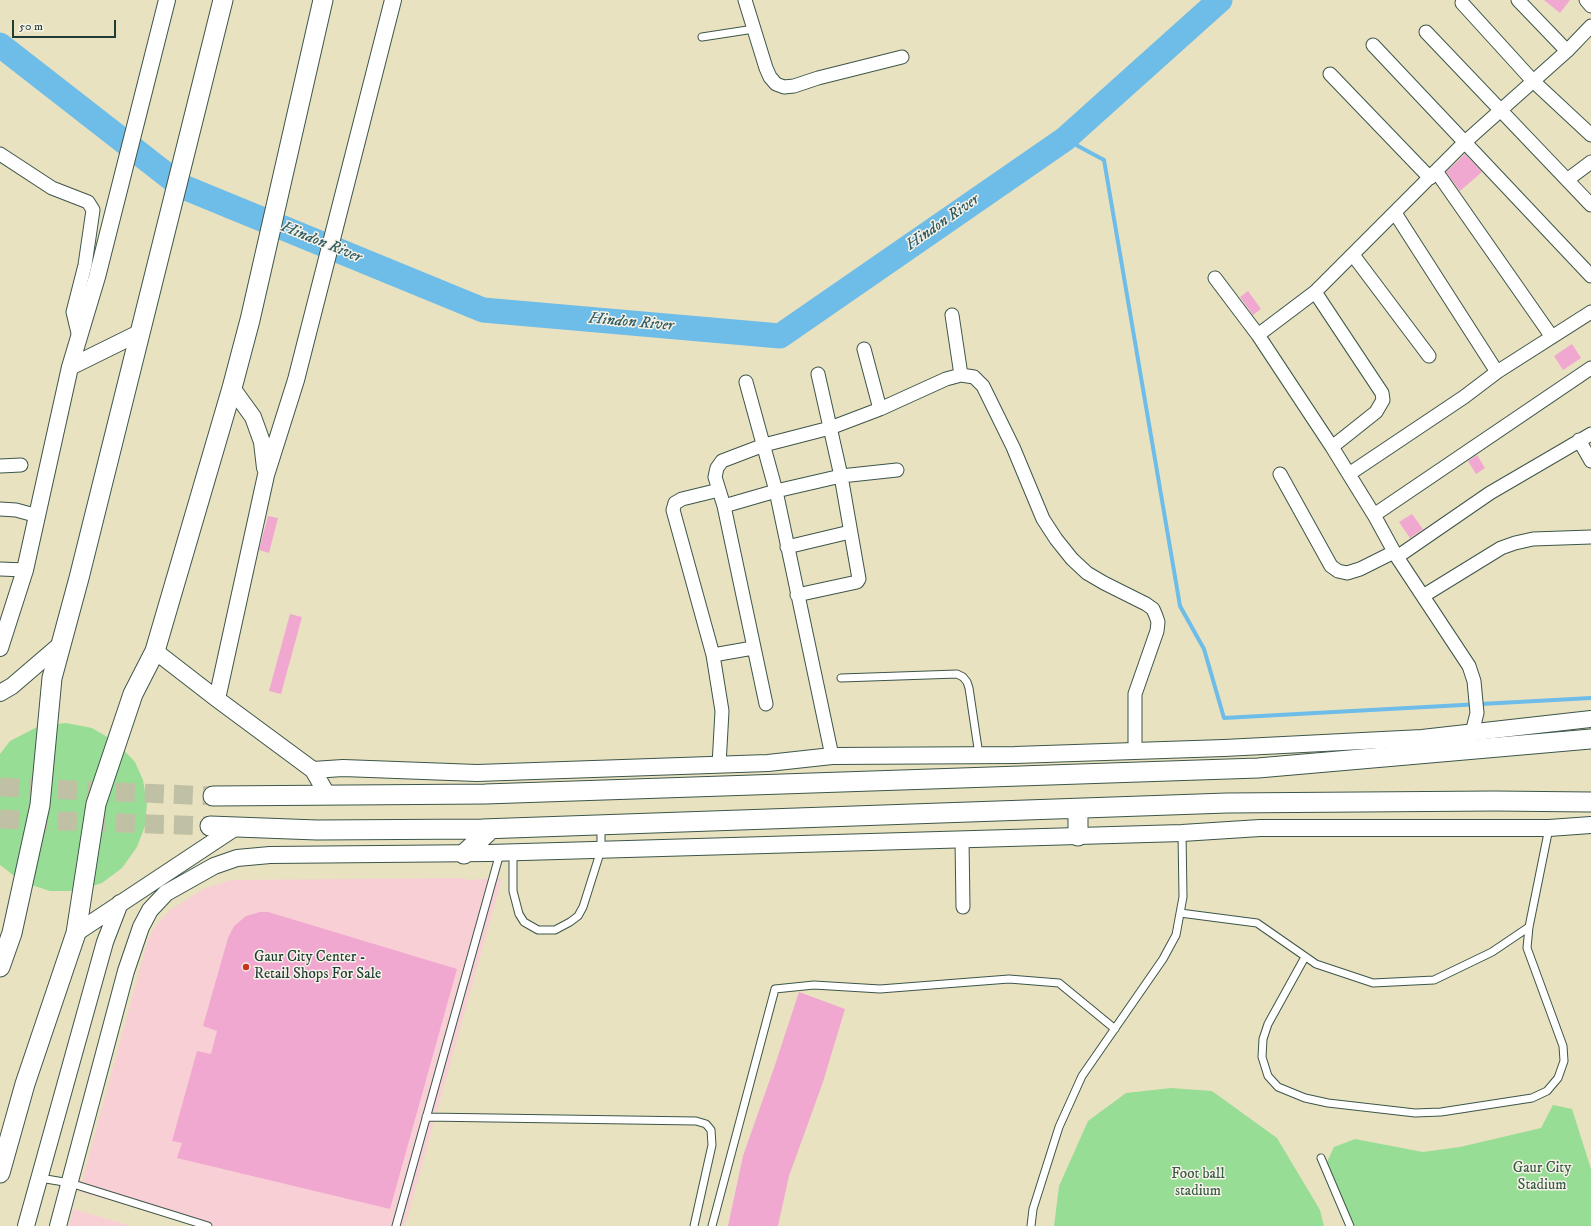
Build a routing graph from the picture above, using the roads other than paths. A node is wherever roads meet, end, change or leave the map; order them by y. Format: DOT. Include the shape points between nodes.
graph roads {
  1 [pos="167,0"];
  2 [pos="223,0"];
  3 [pos="323,0"];
  4 [pos="394,0"];
  5 [pos="745,0"];
  6 [pos="1518,0"];
  7 [pos="1586,0"];
  8 [pos="1462,3"];
  9 [pos="1591,6"];
  10 [pos="1591,26"];
  11 [pos="754,30"];
  12 [pos="1426,32"];
  13 [pos="702,37"];
  14 [pos="1373,45"];
  15 [pos="1567,51"];
  16 [pos="902,57"];
  17 [pos="1330,74"];
  18 [pos="1533,81"];
  19 [pos="1500,111"];
  20 [pos="1591,135"];
  21 [pos="1465,142"];
  22 [pos="0,154"];
  23 [pos="1591,162"];
  24 [pos="1433,174"];
  25 [pos="1567,180"];
  26 [pos="1591,205"];
  27 [pos="1395,213"];
  28 [pos="1353,255"];
  29 [pos="1591,276"];
  30 [pos="1215,278"];
  31 [pos="1315,292"];
  32 [pos="1591,312"];
  33 [pos="952,315"];
  34 [pos="139,333"];
  35 [pos="1258,335"];
  36 [pos="79,337"];
  37 [pos="1552,337"];
  38 [pos="864,349"];
  39 [pos="1429,356"];
  40 [pos="70,367"];
  41 [pos="1591,368"];
  42 [pos="1497,372"];
  43 [pos="818,374"];
  44 [pos="961,375"];
  45 [pos="746,382"];
  46 [pos="232,388"];
  47 [pos="880,409"];
  48 [pos="830,428"];
  49 [pos="1591,434"];
  50 [pos="1579,440"];
  51 [pos="764,445"];
  52 [pos="1332,447"];
  53 [pos="1591,461"];
  54 [pos="21,465"];
  55 [pos="0,466"];
  56 [pos="897,470"];
  57 [pos="1280,474"];
  58 [pos="1349,474"];
  59 [pos="266,475"];
  60 [pos="841,476"];
  61 [pos="719,490"];
  62 [pos="776,491"];
  63 [pos="724,506"];
  64 [pos="0,509"];
  65 [pos="1374,515"];
  66 [pos="38,516"];
  67 [pos="850,532"];
  68 [pos="1591,537"];
  69 [pos="787,547"];
  70 [pos="1396,555"];
  71 [pos="0,569"];
  72 [pos="25,570"];
  73 [pos="797,595"];
  74 [pos="1423,596"];
  75 [pos="61,644"];
  76 [pos="0,647"];
  77 [pos="753,648"];
  78 [pos="155,651"];
  79 [pos="713,655"];
  80 [pos="841,678"];
  81 [pos="0,693"];
  82 [pos="217,699"];
  83 [pos="766,704"];
  84 [pos="1591,718"];
  85 [pos="1472,733"];
  86 [pos="1591,739"];
  87 [pos="1135,750"];
  88 [pos="978,755"];
  89 [pos="832,756"];
  90 [pos="719,765"];
  91 [pos="313,770"];
  92 [pos="213,796"];
  93 [pos="328,796"];
  94 [pos="1591,802"];
  95 [pos="1078,809"];
  96 [pos="601,825"];
  97 [pos="1591,825"];
  98 [pos="210,826"];
  99 [pos="236,827"];
  100 [pos="1549,828"];
  101 [pos="491,829"];
  102 [pos="1182,833"];
  103 [pos="1078,836"];
  104 [pos="962,839"];
  105 [pos="600,850"];
  106 [pos="507,853"];
  107 [pos="464,854"];
  108 [pos="146,886"];
  109 [pos="166,893"];
  110 [pos="120,904"];
  111 [pos="963,907"];
  112 [pos="1180,913"];
  113 [pos="1529,927"];
  114 [pos="6,931"];
  115 [pos="76,933"];
  116 [pos="1305,957"];
  117 [pos="0,967"];
  118 [pos="1115,1028"];
  119 [pos="426,1117"];
  120 [pos="1320,1158"];
  121 [pos="0,1173"];
  122 [pos="40,1178"];
  123 [pos="70,1183"];
  124 [pos="26,1226"];
  125 [pos="58,1226"];
  126 [pos="208,1226"];
  127 [pos="396,1226"];
  128 [pos="694,1226"];
  129 [pos="712,1226"];
  130 [pos="1032,1226"];
  131 [pos="1350,1226"];
  1 -- 36 [label="street"];
  2 -- 34 [label="main road"];
  3 -- 46 [label="main road"];
  4 -- 59 [label="street" via="296,380"];
  5 -- 11 [label="street"];
  6 -- 15 [label="street"];
  7 -- 9 [label="street"];
  8 -- 18 [label="street"];
  10 -- 15 [label="street"];
  11 -- 13 [label="lane"];
  11 -- 16 [label="street" via="770,77 776,84 784,87"];
  12 -- 19 [label="street"];
  14 -- 21 [label="street"];
  15 -- 18 [label="street"];
  17 -- 24 [label="street"];
  18 -- 19 [label="street"];
  18 -- 20 [label="street"];
  19 -- 21 [label="street"];
  19 -- 25 [label="street"];
  21 -- 24 [label="street"];
  21 -- 29 [label="street"];
  22 -- 36 [label="street" via="52,188 88,202 93,210 85,265 73,312"];
  23 -- 25 [label="street"];
  24 -- 27 [label="street"];
  24 -- 37 [label="street"];
  25 -- 26 [label="street"];
  27 -- 28 [label="street"];
  27 -- 42 [label="street"];
  28 -- 31 [label="street"];
  28 -- 39 [label="street"];
  30 -- 35 [label="street"];
  31 -- 35 [label="street"];
  31 -- 52 [label="street" via="1382,393 1383,400 1376,412"];
  32 -- 37 [label="street"];
  33 -- 44 [label="street"];
  34 -- 40 [label="street"];
  34 -- 75 [label="main road"];
  35 -- 52 [label="street"];
  36 -- 40 [label="street"];
  37 -- 42 [label="street"];
  38 -- 47 [label="street"];
  40 -- 66 [label="street"];
  41 -- 65 [label="street"];
  42 -- 58 [label="street"];
  43 -- 48 [label="street"];
  44 -- 47 [label="street" via="946,379"];
  44 -- 87 [label="street" via="974,377 983,386 1043,519 1072,559 1087,573 1146,604 1156,616 1157,631 1135,694"];
  45 -- 51 [label="street"];
  46 -- 59 [label="street" via="253,416 262,442"];
  46 -- 78 [label="main road"];
  47 -- 48 [label="street"];
  48 -- 51 [label="street"];
  48 -- 60 [label="street"];
  49 -- 50 [label="street"];
  50 -- 53 [label="street"];
  50 -- 70 [label="street" via="1490,493"];
  51 -- 61 [label="street" via="722,461 715,477"];
  51 -- 62 [label="street"];
  52 -- 58 [label="street"];
  54 -- 55 [label="street"];
  56 -- 60 [label="street"];
  57 -- 70 [label="street" via="1331,566 1338,572 1347,573"];
  58 -- 65 [label="street"];
  59 -- 82 [label="street"];
  60 -- 62 [label="street"];
  60 -- 67 [label="street"];
  61 -- 63 [label="street"];
  61 -- 79 [label="street" via="682,499 675,503 672,510"];
  62 -- 63 [label="street"];
  62 -- 69 [label="street"];
  63 -- 77 [label="street" via="750,622"];
  64 -- 66 [label="street"];
  65 -- 70 [label="street"];
  66 -- 72 [label="street"];
  67 -- 69 [label="street"];
  67 -- 73 [label="street" via="858,582"];
  68 -- 74 [label="street" via="1533,539 1515,543 1501,548"];
  69 -- 73 [label="street"];
  70 -- 74 [label="street"];
  71 -- 72 [label="street"];
  72 -- 76 [label="street"];
  73 -- 89 [label="street"];
  74 -- 85 [label="street" via="1469,666 1474,681 1478,713"];
  75 -- 81 [label="street" via="12,686"];
  75 -- 114 [label="main road" via="52,678 40,805"];
  77 -- 79 [label="street"];
  77 -- 83 [label="street"];
  78 -- 82 [label="street"];
  78 -- 115 [label="main road" via="133,694 96,804"];
  79 -- 90 [label="street" via="722,711"];
  80 -- 88 [label="lane" via="957,674 963,676 968,682"];
  82 -- 91 [label="street"];
  84 -- 85 [label="street"];
  85 -- 87 [label="street" via="1224,748"];
  86 -- 93 [label="main road" via="1258,768 485,794"];
  87 -- 88 [label="street"];
  88 -- 89 [label="street"];
  89 -- 90 [label="street"];
  90 -- 91 [label="street" via="477,773 343,768"];
  91 -- 93 [label="street"];
  92 -- 93 [label="main road"];
  94 -- 95 [label="main road" via="1262,802"];
  95 -- 96 [label="main road"];
  95 -- 103 [label="main road"];
  96 -- 101 [label="main road"];
  96 -- 105 [label="lane"];
  97 -- 100 [label="street"];
  98 -- 99 [label="main road"];
  99 -- 101 [label="main road" via="318,830"];
  99 -- 108 [label="street"];
  100 -- 102 [label="street" via="1260,828"];
  100 -- 113 [label="lane"];
  101 -- 107 [label="main road"];
  102 -- 103 [label="street"];
  102 -- 112 [label="lane" via="1183,897"];
  103 -- 104 [label="street"];
  104 -- 105 [label="street"];
  104 -- 111 [label="street"];
  105 -- 106 [label="street"];
  105 -- 106 [label="lane" via="578,916 563,927 545,931 530,927 519,914"];
  106 -- 107 [label="street"];
  106 -- 119 [label="lane"];
  107 -- 109 [label="street" via="270,855 237,858 214,866"];
  108 -- 109 [label="street"];
  108 -- 110 [label="street"];
  109 -- 123 [label="street" via="150,910 134,945"];
  110 -- 115 [label="street"];
  110 -- 122 [label="street" via="105,942"];
  112 -- 116 [label="lane" via="1257,923"];
  112 -- 118 [label="lane" via="1176,935 1163,959"];
  113 -- 116 [label="lane" via="1492,952 1434,980 1373,983 1316,964"];
  113 -- 116 [label="lane" via="1527,948 1563,1046 1564,1061 1558,1078 1547,1091 1532,1098 1441,1112 1390,1110 1313,1100 1278,1087 1268,1076 1262,1057 1266,1031"];
  114 -- 117 [label="main road"];
  115 -- 121 [label="main road" via="24,1084"];
  118 -- 129 [label="lane" via="1059,983 1009,979 880,989 814,985 775,989"];
  118 -- 130 [label="lane" via="1082,1076 1060,1127 1033,1209"];
  119 -- 127 [label="lane"];
  119 -- 128 [label="lane" via="696,1121 706,1124 711,1130 712,1145"];
  120 -- 131 [label="lane"];
  122 -- 123 [label="lane"];
  122 -- 124 [label="street"];
  123 -- 125 [label="street"];
  123 -- 126 [label="lane"];
}
